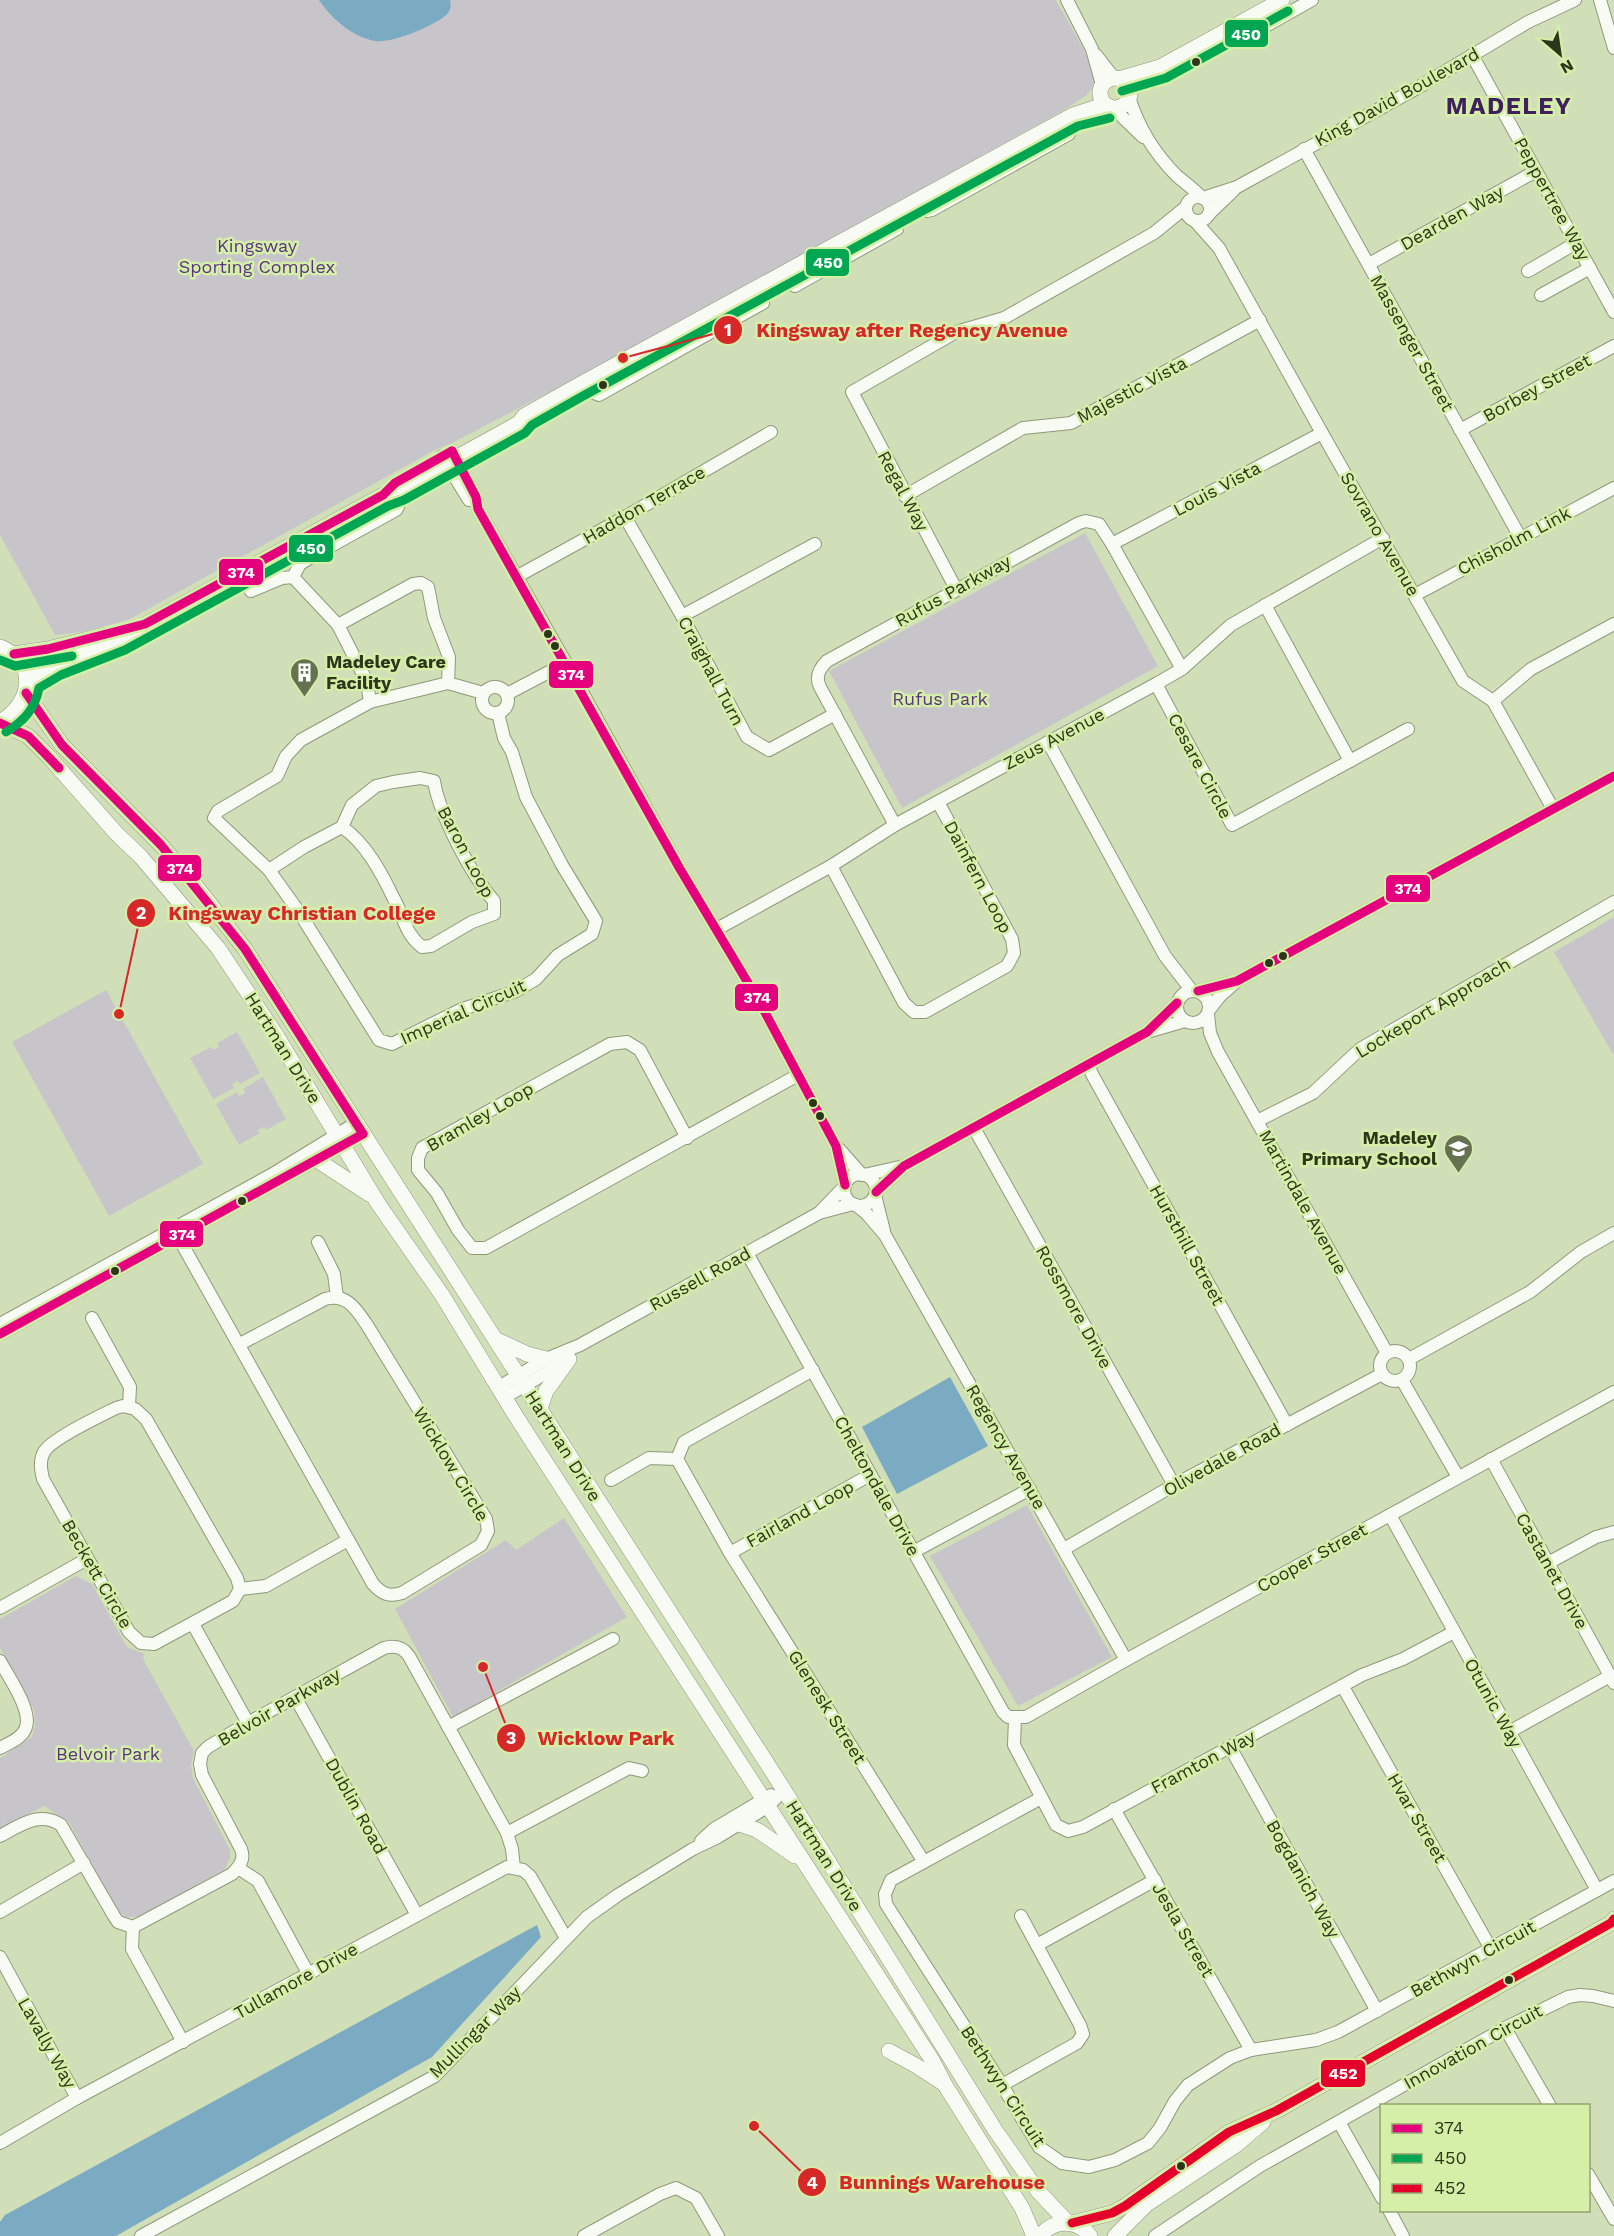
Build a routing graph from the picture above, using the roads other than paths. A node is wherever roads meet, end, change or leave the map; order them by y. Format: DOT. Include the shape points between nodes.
graph roads {
  1 [pos="1067,0"];
  2 [pos="1282,0"];
  3 [pos="1312,0"];
  4 [pos="1575,0"];
  5 [pos="1600,0"];
  6 [pos="1561,3"];
  7 [pos="1230,29"];
  8 [pos="1614,48"];
  9 [pos="1472,55"];
  10 [pos="1160,67"];
  11 [pos="1109,82"];
  12 [pos="1129,95"];
  13 [pos="1110,107"];
  14 [pos="1075,114"];
  15 [pos="1151,144"];
  16 [pos="1304,149"];
  17 [pos="1536,171"];
  18 [pos="1178,176"];
  19 [pos="1237,187"];
  20 [pos="1202,198"];
  21 [pos="1186,206"];
  22 [pos="1208,214"];
  23 [pos="1194,221"];
  24 [pos="1154,233"];
  25 [pos="1576,243"];
  26 [pos="1219,248"];
  27 [pos="1369,264"];
  28 [pos="1590,268"];
  29 [pos="1528,271"];
  30 [pos="1542,295"];
  31 [pos="1614,312"];
  32 [pos="1260,320"];
  33 [pos="1614,346"];
  34 [pos="1460,430"];
  35 [pos="771,432"];
  36 [pos="1322,433"];
  37 [pos="449,457"];
  38 [pos="1614,488"];
  39 [pos="398,490"];
  40 [pos="383,495"];
  41 [pos="905,496"];
  42 [pos="625,517"];
  43 [pos="1520,537"];
  44 [pos="1383,538"];
  45 [pos="815,544"];
  46 [pos="1112,544"];
  47 [pos="241,573"];
  48 [pos="292,577"];
  49 [pos="516,577"];
  50 [pos="956,589"];
  51 [pos="1415,595"];
  52 [pos="1265,605"];
  53 [pos="682,616"];
  54 [pos="145,624"];
  55 [pos="1614,624"];
  56 [pos="338,625"];
  57 [pos="0,646"];
  58 [pos="14,654"];
  59 [pos="566,663"];
  60 [pos="1182,669"];
  61 [pos="448,683"];
  62 [pos="1156,684"];
  63 [pos="26,687"];
  64 [pos="483,693"];
  65 [pos="507,694"];
  66 [pos="1493,701"];
  67 [pos="370,702"];
  68 [pos="498,713"];
  69 [pos="835,714"];
  70 [pos="0,723"];
  71 [pos="1408,729"];
  72 [pos="1048,742"];
  73 [pos="1350,761"];
  74 [pos="1614,776"];
  75 [pos="938,802"];
  76 [pos="1553,810"];
  77 [pos="895,825"];
  78 [pos="342,827"];
  79 [pos="831,866"];
  80 [pos="269,870"];
  81 [pos="1614,902"];
  82 [pos="717,929"];
  83 [pos="1165,956"];
  84 [pos="1237,981"];
  85 [pos="1195,991"];
  86 [pos="1178,1000"];
  87 [pos="1208,1012"];
  88 [pos="1188,1022"];
  89 [pos="1147,1032"];
  90 [pos="1218,1052"];
  91 [pos="1089,1065"];
  92 [pos="798,1075"];
  93 [pos="1257,1121"];
  94 [pos="360,1128"];
  95 [pos="974,1128"];
  96 [pos="687,1138"];
  97 [pos="340,1139"];
  98 [pos="836,1146"];
  99 [pos="317,1160"];
  100 [pos="904,1166"];
  101 [pos="863,1175"];
  102 [pos="845,1185"];
  103 [pos="875,1194"];
  104 [pos="374,1197"];
  105 [pos="854,1205"];
  106 [pos="819,1213"];
  107 [pos="175,1233"];
  108 [pos="1614,1233"];
  109 [pos="885,1235"];
  110 [pos="318,1242"];
  111 [pos="747,1253"];
  112 [pos="337,1297"];
  113 [pos="92,1318"];
  114 [pos="0,1324"];
  115 [pos="0,1334"];
  116 [pos="497,1340"];
  117 [pos="240,1344"];
  118 [pos="580,1345"];
  119 [pos="1387,1353"];
  120 [pos="546,1359"];
  121 [pos="569,1359"];
  122 [pos="1409,1359"];
  123 [pos="813,1370"];
  124 [pos="1382,1374"];
  125 [pos="522,1380"];
  126 [pos="1402,1380"];
  127 [pos="502,1392"];
  128 [pos="1614,1392"];
  129 [pos="129,1407"];
  130 [pos="540,1409"];
  131 [pos="1287,1425"];
  132 [pos="677,1459"];
  133 [pos="1491,1459"];
  134 [pos="870,1475"];
  135 [pos="1458,1478"];
  136 [pos="611,1480"];
  137 [pos="1174,1485"];
  138 [pos="1029,1489"];
  139 [pos="1390,1515"];
  140 [pos="1614,1532"];
  141 [pos="348,1540"];
  142 [pos="1064,1549"];
  143 [pos="913,1552"];
  144 [pos="730,1553"];
  145 [pos="87,1559"];
  146 [pos="1548,1563"];
  147 [pos="240,1589"];
  148 [pos="0,1608"];
  149 [pos="193,1624"];
  150 [pos="1454,1632"];
  151 [pos="613,1639"];
  152 [pos="1126,1660"];
  153 [pos="0,1661"];
  154 [pos="1612,1679"];
  155 [pos="1343,1687"];
  156 [pos="295,1697"];
  157 [pos="1012,1718"];
  158 [pos="248,1723"];
  159 [pos="448,1727"];
  160 [pos="1509,1732"];
  161 [pos="1230,1747"];
  162 [pos="0,1748"];
  163 [pos="642,1771"];
  164 [pos="784,1790"];
  165 [pos="1041,1798"];
  166 [pos="765,1803"];
  167 [pos="1114,1809"];
  168 [pos="739,1824"];
  169 [pos="507,1833"];
  170 [pos="0,1836"];
  171 [pos="693,1849"];
  172 [pos="802,1861"];
  173 [pos="924,1862"];
  174 [pos="84,1863"];
  175 [pos="238,1868"];
  176 [pos="514,1868"];
  177 [pos="1155,1880"];
  178 [pos="1614,1881"];
  179 [pos="1598,1890"];
  180 [pos="0,1912"];
  181 [pos="417,1915"];
  182 [pos="1021,1916"];
  183 [pos="1613,1922"];
  184 [pos="132,1927"];
  185 [pos="566,1938"];
  186 [pos="1037,1945"];
  187 [pos="1491,1949"];
  188 [pos="0,1957"];
  189 [pos="308,1973"];
  190 [pos="1614,2001"];
  191 [pos="1377,2012"];
  192 [pos="1505,2028"];
  193 [pos="183,2042"];
  194 [pos="1251,2050"];
  195 [pos="889,2051"];
  196 [pos="945,2085"];
  197 [pos="1002,2085"];
  198 [pos="77,2098"];
  199 [pos="1549,2104"];
  200 [pos="1276,2111"];
  201 [pos="1339,2122"];
  202 [pos="0,2143"];
  203 [pos="1590,2177"];
  204 [pos="1380,2194"];
  205 [pos="1390,2212"];
  206 [pos="1614,2219"];
  207 [pos="1070,2223"];
  208 [pos="141,2236"];
  209 [pos="584,2236"];
  210 [pos="718,2236"];
  211 [pos="1034,2236"];
  212 [pos="1040,2236"];
  213 [pos="1090,2236"];
  214 [pos="1115,2236"];
  215 [pos="1155,2236"];
  216 [pos="1403,2236"];
  1 -- 11 [label="street"];
  2 -- 7 [label="main road"];
  3 -- 7 [label="street" via="1246,37"];
  4 -- 6 [label="street, King David Boulevard"];
  5 -- 8 [label="street"];
  6 -- 9 [label="street, King David Boulevard"];
  7 -- 10 [label="main road"];
  9 -- 16 [label="street, King David Boulevard"];
  9 -- 17 [label="street, Peppertree Way"];
  10 -- 11 [label="main road"];
  10 -- 12 [label="main road"];
  11 -- 12 [label="main road" via="1126,83"];
  11 -- 13 [label="main road" via="1101,99"];
  11 -- 14 [label="main road"];
  12 -- 13 [label="main road" via="1121,106"];
  12 -- 15 [label="street" via="1134,114"];
  13 -- 14 [label="main road"];
  13 -- 15 [label="street"];
  14 -- 37 [label="main road" via="524,416 519,423"];
  15 -- 18 [label="street"];
  16 -- 19 [label="street, King David Boulevard"];
  16 -- 27 [label="street, Massenger Street"];
  17 -- 25 [label="street, Peppertree Way"];
  17 -- 27 [label="street, Dearden Way"];
  18 -- 20 [label="street"];
  18 -- 21 [label="street"];
  19 -- 20 [label="street, King David Boulevard"];
  19 -- 22 [label="street, King David Boulevard"];
  20 -- 21 [label="street" via="1192,198"];
  20 -- 22 [label="street" via="1209,205"];
  21 -- 23 [label="street" via="1187,215"];
  21 -- 24 [label="street"];
  22 -- 23 [label="street"];
  22 -- 26 [label="street, Sovrano Avenue"];
  23 -- 24 [label="street"];
  23 -- 26 [label="street, Sovrano Avenue"];
  24 -- 41 [label="street, Regal Way" via="1004,318 956,332 852,392"];
  25 -- 28 [label="street, Peppertree Way"];
  25 -- 29 [label="street"];
  26 -- 32 [label="street, Sovrano Avenue"];
  27 -- 34 [label="street, Massenger Street"];
  28 -- 30 [label="street"];
  28 -- 31 [label="street, Peppertree Way"];
  32 -- 36 [label="street, Sovrano Avenue"];
  32 -- 41 [label="street, Majestic Vista" via="1071,423 1023,428"];
  33 -- 34 [label="street, Borbey Street"];
  34 -- 43 [label="street, Massenger Street"];
  35 -- 42 [label="street, Haddon Terrace"];
  36 -- 44 [label="street, Sovrano Avenue"];
  36 -- 46 [label="street, Louis Vista"];
  37 -- 39 [label="main road"];
  37 -- 40 [label="main road" via="395,483"];
  37 -- 49 [label="street" via="476,498 478,509"];
  38 -- 43 [label="street, Chisholm Link"];
  39 -- 40 [label="main road"];
  39 -- 48 [label="street" via="401,495 396,510 300,564"];
  40 -- 47 [label="main road"];
  41 -- 50 [label="street, Regal Way"];
  42 -- 49 [label="street, Haddon Terrace"];
  42 -- 53 [label="street, Craighall Turn"];
  43 -- 51 [label="street, Chisholm Link"];
  44 -- 51 [label="street, Sovrano Avenue"];
  44 -- 52 [label="street, Zeus Avenue"];
  45 -- 53 [label="street"];
  46 -- 50 [label="street, Rufus Parkway" via="1099,524 1079,522"];
  46 -- 60 [label="street, Rufus Parkway"];
  47 -- 48 [label="street" via="251,591"];
  47 -- 54 [label="main road"];
  48 -- 56 [label="street"];
  49 -- 59 [label="street"];
  50 -- 69 [label="street, Rufus Parkway" via="826,661 818,672 818,683"];
  51 -- 66 [label="street, Sovrano Avenue" via="1463,681"];
  52 -- 60 [label="street, Zeus Avenue" via="1231,625"];
  52 -- 73 [label="street"];
  53 -- 69 [label="street, Craighall Turn" via="747,737 769,750"];
  54 -- 58 [label="main road"];
  54 -- 63 [label="main road" via="119,639 56,664"];
  55 -- 66 [label="street" via="1531,669"];
  56 -- 61 [label="street" via="413,584 422,583 428,587 434,618 449,657"];
  56 -- 67 [label="street" via="367,682"];
  57 -- 58 [label="main road"];
  58 -- 63 [label="main road, Hartman Drive" via="23,666"];
  59 -- 65 [label="street"];
  59 -- 82 [label="street"];
  60 -- 62 [label="street, Zeus Avenue"];
  61 -- 64 [label="street, Imperial Circuit"];
  61 -- 67 [label="street, Imperial Circuit"];
  62 -- 72 [label="street, Zeus Avenue"];
  62 -- 73 [label="street, Cesare Circle" via="1232,825"];
  63 -- 70 [label="main road" via="18,709"];
  63 -- 94 [label="main road, Hartman Drive" via="62,745 161,845 245,949"];
  64 -- 65 [label="street, Imperial Circuit" via="500,687"];
  64 -- 68 [label="street, Imperial Circuit" via="484,708"];
  65 -- 68 [label="street" via="508,703"];
  66 -- 76 [label="street, Sovrano Avenue"];
  67 -- 80 [label="street, Imperial Circuit" via="301,740 285,756 277,776 218,811 214,818"];
  68 -- 80 [label="street, Imperial Circuit" via="526,797 596,921 592,934 558,955 536,979 516,991 460,1010 392,1044 379,1040"];
  69 -- 77 [label="street, Rufus Parkway"];
  70 -- 97 [label="main road, Hartman Drive" via="28,736 42,750 218,948"];
  71 -- 73 [label="street, Cesare Circle"];
  72 -- 75 [label="street, Zeus Avenue"];
  72 -- 83 [label="street"];
  74 -- 76 [label="street"];
  75 -- 77 [label="street, Zeus Avenue"];
  75 -- 79 [label="street, Dainfern Loop" via="1012,939 1014,953 1007,966 925,1012 914,1012 904,1003"];
  76 -- 84 [label="street"];
  77 -- 79 [label="street, Zeus Avenue"];
  78 -- 78 [label="street, Baron Loop" via="365,849 412,939 422,947 494,914 494,901 484,890 447,819 434,781 420,778 376,786 352,805"];
  78 -- 80 [label="street"];
  79 -- 82 [label="street, Zeus Avenue"];
  81 -- 93 [label="street, Lockeport Approach" via="1360,1049 1313,1093"];
  82 -- 92 [label="street"];
  83 -- 85 [label="street"];
  83 -- 86 [label="street"];
  84 -- 85 [label="street"];
  84 -- 87 [label="street"];
  85 -- 86 [label="street"];
  85 -- 87 [label="street" via="1206,996"];
  86 -- 88 [label="street" via="1178,1013"];
  86 -- 89 [label="street"];
  87 -- 88 [label="street" via="1200,1022"];
  87 -- 90 [label="street, Martindale Avenue" via="1210,1033"];
  88 -- 89 [label="street"];
  88 -- 90 [label="street, Martindale Avenue"];
  89 -- 91 [label="street"];
  90 -- 93 [label="street, Martindale Avenue"];
  91 -- 95 [label="street"];
  91 -- 131 [label="street, Hursthill Street"];
  92 -- 96 [label="street, Bramley Loop"];
  92 -- 98 [label="street"];
  93 -- 119 [label="street, Martindale Avenue"];
  94 -- 97 [label="street"];
  94 -- 116 [label="main road, Hartman Drive"];
  95 -- 100 [label="street"];
  95 -- 137 [label="street, Rossmore Drive"];
  96 -- 96 [label="street, Bramley Loop" via="640,1050 627,1042 610,1044 422,1148 418,1170 472,1248 486,1248"];
  97 -- 99 [label="street"];
  97 -- 104 [label="main road, Hartman Drive"];
  97 -- 107 [label="street"];
  98 -- 101 [label="street"];
  98 -- 102 [label="street"];
  99 -- 104 [label="main road"];
  99 -- 107 [label="street"];
  100 -- 101 [label="street"];
  100 -- 103 [label="street"];
  101 -- 102 [label="street" via="852,1177"];
  101 -- 103 [label="street" via="873,1182"];
  102 -- 105 [label="street" via="846,1197"];
  102 -- 106 [label="street, Russell Road"];
  103 -- 105 [label="street" via="868,1204"];
  103 -- 109 [label="street, Regency Avenue"];
  104 -- 127 [label="main road, Hartman Drive" via="442,1295"];
  105 -- 106 [label="street, Russell Road"];
  105 -- 109 [label="street, Regency Avenue"];
  106 -- 111 [label="street, Russell Road"];
  107 -- 114 [label="street"];
  107 -- 115 [label="street"];
  107 -- 117 [label="street, Wicklow Circle"];
  108 -- 122 [label="street" via="1581,1252 1530,1292"];
  109 -- 138 [label="street, Regency Avenue"];
  110 -- 112 [label="street" via="334,1274"];
  111 -- 118 [label="street, Russell Road"];
  111 -- 123 [label="street, Cheltondale Drive"];
  112 -- 117 [label="street" via="325,1299"];
  112 -- 141 [label="street, Wicklow Circle" via="348,1301 359,1314 488,1525 481,1545 394,1596 373,1584"];
  113 -- 129 [label="street" via="130,1387"];
  116 -- 120 [label="main road"];
  116 -- 125 [label="main road, Hartman Drive"];
  117 -- 141 [label="street, Wicklow Circle"];
  118 -- 120 [label="street, Russell Road"];
  118 -- 121 [label="street, Russell Road"];
  119 -- 122 [label="street" via="1398,1351"];
  119 -- 124 [label="street" via="1380,1363"];
  120 -- 125 [label="street, Russell Road"];
  121 -- 125 [label="street, Russell Road"];
  121 -- 130 [label="main road" via="546,1391"];
  122 -- 126 [label="street" via="1410,1370"];
  123 -- 132 [label="street" via="684,1442"];
  123 -- 134 [label="street, Cheltondale Drive"];
  124 -- 126 [label="street" via="1392,1381"];
  124 -- 131 [label="street, Olivedale Road"];
  125 -- 127 [label="street, Russell Road"];
  125 -- 130 [label="main road, Hartman Drive"];
  126 -- 135 [label="street"];
  127 -- 166 [label="main road, Hartman Drive"];
  128 -- 133 [label="street, Cooper Street"];
  129 -- 145 [label="street, Beckett Circle" via="116,1408 48,1445 40,1464 43,1479"];
  129 -- 147 [label="street" via="146,1419"];
  130 -- 164 [label="main road, Hartman Drive"];
  131 -- 137 [label="street, Olivedale Road"];
  132 -- 136 [label="street" via="649,1458"];
  132 -- 144 [label="street, Fairland Loop"];
  133 -- 135 [label="street, Cooper Street"];
  133 -- 146 [label="street, Castanet Drive"];
  134 -- 143 [label="street, Cheltondale Drive"];
  134 -- 144 [label="street, Fairland Loop"];
  135 -- 139 [label="street, Cooper Street"];
  137 -- 142 [label="street, Olivedale Road"];
  138 -- 142 [label="street, Regency Avenue"];
  138 -- 143 [label="street"];
  139 -- 150 [label="street, Otunic Way"];
  139 -- 152 [label="street, Cooper Street"];
  140 -- 146 [label="street" via="1596,1537"];
  141 -- 147 [label="street" via="266,1586"];
  142 -- 152 [label="street, Regency Avenue"];
  143 -- 157 [label="street, Cheltondale Drive" via="1003,1712"];
  144 -- 173 [label="street, Glenesk Street"];
  145 -- 148 [label="street"];
  145 -- 149 [label="street, Beckett Circle" via="129,1632 141,1643 159,1642"];
  146 -- 154 [label="street, Castanet Drive"];
  147 -- 149 [label="street, Beckett Circle" via="233,1601"];
  149 -- 158 [label="street"];
  150 -- 155 [label="street, Framton Way"];
  150 -- 160 [label="street, Otunic Way"];
  151 -- 159 [label="street"];
  152 -- 157 [label="street, Cooper Street" via="1026,1717"];
  153 -- 162 [label="street" via="22,1702 26,1728 17,1739"];
  154 -- 160 [label="street"];
  155 -- 161 [label="street, Framton Way"];
  155 -- 187 [label="street, Hvar Street"];
  156 -- 158 [label="street, Belvoir Parkway"];
  156 -- 159 [label="street, Belvoir Parkway" via="384,1648 396,1647 410,1656"];
  156 -- 181 [label="street, Dublin Road"];
  157 -- 165 [label="street, Framton Way" via="1014,1745"];
  158 -- 175 [label="street, Belvoir Parkway" via="208,1747 200,1764 205,1782 241,1848"];
  159 -- 169 [label="street, Belvoir Parkway"];
  160 -- 179 [label="street, Otunic Way"];
  161 -- 167 [label="street, Framton Way"];
  161 -- 191 [label="street, Bogdanich Way"];
  163 -- 169 [label="street" via="629,1768"];
  164 -- 166 [label="street, Mullingar Way"];
  164 -- 207 [label="main road, Hartman Drive" via="995,2130 1038,2191"];
  165 -- 167 [label="street, Framton Way" via="1056,1825 1068,1831"];
  165 -- 173 [label="street, Bethwyn Circuit"];
  166 -- 168 [label="street, Mullingar Way"];
  166 -- 171 [label="street, Mullingar Way" via="714,1829"];
  166 -- 172 [label="main road, Hartman Drive"];
  167 -- 177 [label="street, Jesla Street"];
  168 -- 171 [label="street, Mullingar Way"];
  168 -- 172 [label="main road" via="757,1830"];
  169 -- 176 [label="street, Belvoir Parkway"];
  170 -- 174 [label="street" via="35,1819 52,1820 61,1825"];
  171 -- 185 [label="street, Mullingar Way" via="618,1895"];
  172 -- 196 [label="main road, Hartman Drive"];
  173 -- 197 [label="street, Bethwyn Circuit" via="891,1880 885,1894 886,1904"];
  174 -- 180 [label="street"];
  174 -- 184 [label="street" via="118,1922"];
  175 -- 184 [label="street"];
  175 -- 189 [label="street" via="258,1881"];
  176 -- 181 [label="street, Tullamore Drive" via="500,1870"];
  176 -- 185 [label="street" via="530,1876"];
  177 -- 186 [label="street"];
  177 -- 194 [label="street, Jesla Street"];
  178 -- 179 [label="street, Bethwyn Circuit"];
  179 -- 187 [label="street, Bethwyn Circuit"];
  181 -- 189 [label="street, Tullamore Drive"];
  182 -- 186 [label="street"];
  183 -- 200 [label="main road"];
  184 -- 193 [label="street" via="132,1948"];
  185 -- 208 [label="street, Mullingar Way" via="435,2076"];
  186 -- 197 [label="street" via="1083,2034 1077,2043"];
  187 -- 191 [label="street, Bethwyn Circuit"];
  188 -- 198 [label="street, Lavally Way"];
  189 -- 193 [label="street, Tullamore Drive"];
  190 -- 192 [label="street, Innovation Circuit" via="1568,1996"];
  191 -- 194 [label="street, Bethwyn Circuit" via="1316,2040"];
  192 -- 199 [label="street"];
  192 -- 201 [label="street, Innovation Circuit"];
  193 -- 198 [label="street, Tullamore Drive"];
  194 -- 197 [label="street, Bethwyn Circuit" via="1230,2058 1188,2085 1148,2143 1089,2168 1062,2163 1039,2147"];
  195 -- 196 [label="main road"];
  196 -- 211 [label="main road, Hartman Drive" via="1022,2208"];
  198 -- 202 [label="street, Tullamore Drive"];
  200 -- 207 [label="main road" via="1228,2132 1125,2206"];
  200 -- 214 [label="main road" via="1236,2145 1147,2204"];
  201 -- 204 [label="street"];
  201 -- 215 [label="street, Innovation Circuit" via="1260,2166"];
  203 -- 206 [label="street"];
  205 -- 216 [label="street"];
  207 -- 212 [label="main road" via="1055,2225"];
  207 -- 213 [label="main road, Hartman Drive"];
  209 -- 210 [label="street" via="676,2188 696,2198"];
}
